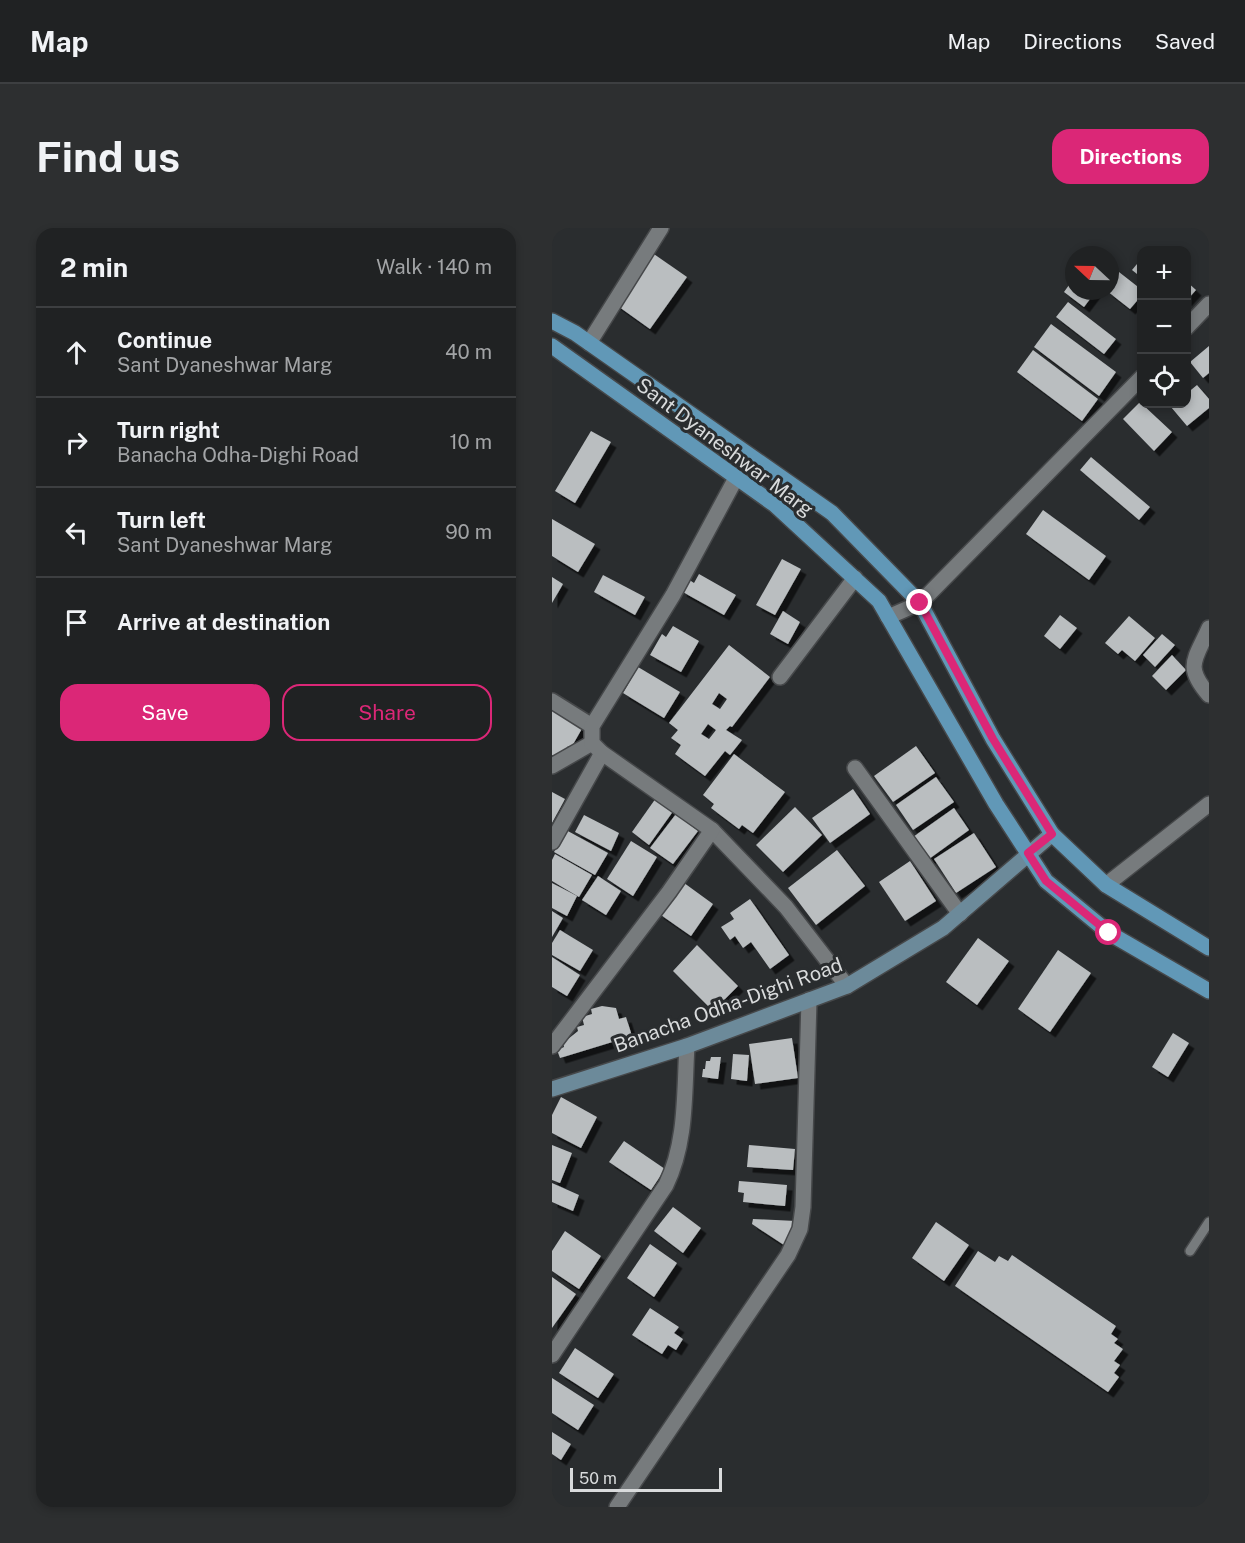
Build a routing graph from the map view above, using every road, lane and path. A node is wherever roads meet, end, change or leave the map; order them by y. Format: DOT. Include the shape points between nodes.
graph roads {
  1 [pos="662,228"];
  2 [pos="1209,304"];
  3 [pos="552,321"];
  4 [pos="1191,323"];
  5 [pos="589,343"];
  6 [pos="552,346"];
  7 [pos="1137,382"];
  8 [pos="736,478"];
  9 [pos="855,578"];
  10 [pos="920,603"];
  11 [pos="888,617"];
  12 [pos="1209,628"];
  13 [pos="780,677"];
  14 [pos="1209,694"];
  15 [pos="552,701"];
  16 [pos="591,726"];
  17 [pos="597,748"];
  18 [pos="552,766"];
  19 [pos="855,768"];
  20 [pos="1209,804"];
  21 [pos="712,830"];
  22 [pos="1052,834"];
  23 [pos="552,842"];
  24 [pos="1028,853"];
  25 [pos="1106,885"];
  26 [pos="960,914"];
  27 [pos="1209,948"];
  28 [pos="847,986"];
  29 [pos="1209,991"];
  30 [pos="809,1000"];
  31 [pos="552,1046"];
  32 [pos="687,1046"];
  33 [pos="554,1091"];
  34 [pos="1209,1222"];
  35 [pos="1190,1251"];
  36 [pos="552,1355"];
  37 [pos="617,1507"];
  1 -- 5 [label="street"];
  2 -- 4 [label="street"];
  3 -- 5 [label="main road, Sant Dyaneshwar Marg"];
  5 -- 10 [label="main road, Sant Dyaneshwar Marg" via="832,513"];
  6 -- 8 [label="main road, Sant Dyaneshwar Marg"];
  7 -- 10 [label="street"];
  8 -- 9 [label="main road, Sant Dyaneshwar Marg" via="775,505"];
  8 -- 16 [label="street" via="673,595"];
  9 -- 11 [label="main road, Sant Dyaneshwar Marg" via="879,601"];
  9 -- 13 [label="street"];
  10 -- 11 [label="street"];
  10 -- 22 [label="main road, Sant Dyaneshwar Marg" via="993,739"];
  11 -- 24 [label="main road, Sant Dyaneshwar Marg"];
  12 -- 14 [label="street" via="1194,664 1194,675"];
  15 -- 16 [label="street"];
  16 -- 17 [label="street"];
  17 -- 18 [label="street"];
  17 -- 21 [label="street"];
  17 -- 23 [label="street"];
  19 -- 26 [label="street"];
  20 -- 25 [label="street"];
  21 -- 28 [label="street" via="786,907"];
  21 -- 31 [label="street"];
  22 -- 24 [label="street, Banacha Odha-Dighi Road"];
  22 -- 25 [label="main road, Sant Dyaneshwar Marg"];
  24 -- 26 [label="street, Banacha Odha-Dighi Road"];
  24 -- 29 [label="main road, Sant Dyaneshwar Marg" via="1046,881 1109,933"];
  25 -- 27 [label="main road, Sant Dyaneshwar Marg"];
  26 -- 28 [label="street, Banacha Odha-Dighi Road" via="944,928"];
  28 -- 30 [label="street, Banacha Odha-Dighi Road"];
  30 -- 32 [label="street, Banacha Odha-Dighi Road"];
  30 -- 37 [label="street" via="800,1229 788,1255"];
  32 -- 33 [label="street, Banacha Odha-Dighi Road"];
  32 -- 36 [label="street" via="677,1162 666,1185"];
  34 -- 35 [label="lane"];
}
